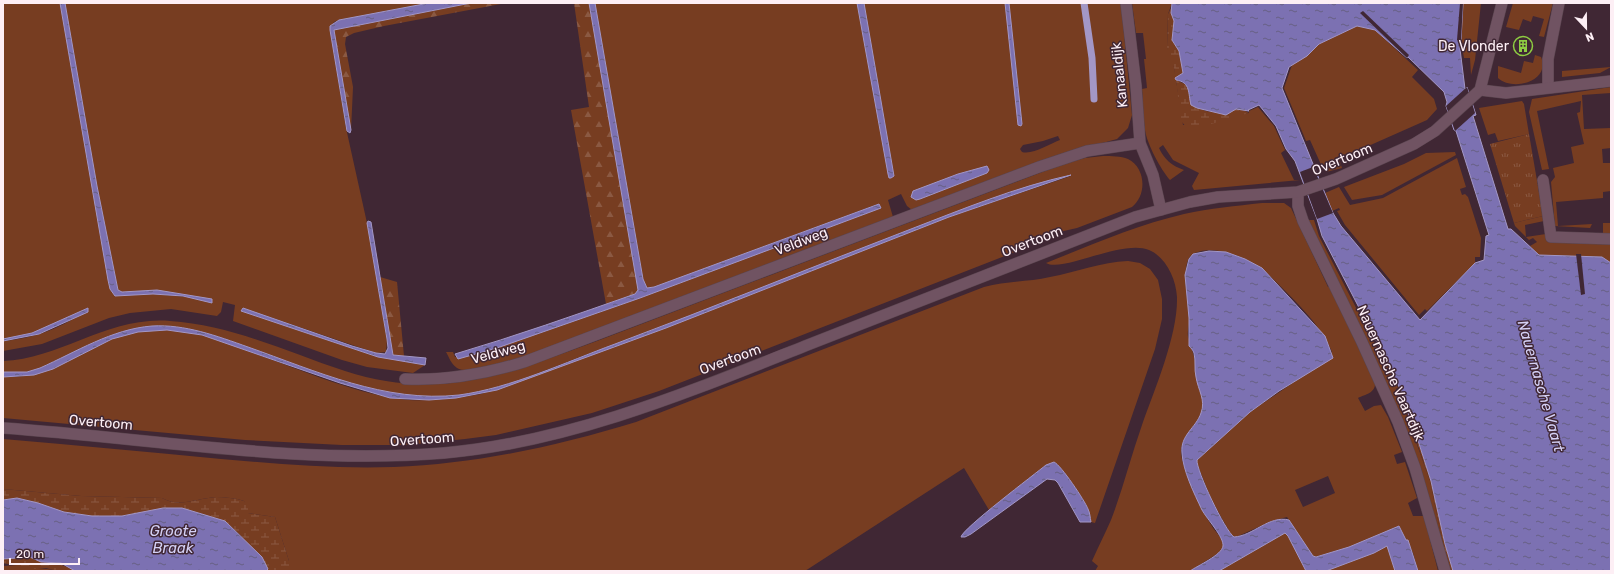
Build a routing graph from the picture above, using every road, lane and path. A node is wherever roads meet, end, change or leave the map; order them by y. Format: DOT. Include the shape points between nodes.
graph roads {
  1 [pos="1126,3"];
  2 [pos="1502,3"];
  3 [pos="1559,3"];
  4 [pos="1611,81"];
  5 [pos="1548,87"];
  6 [pos="1477,93"];
  7 [pos="1140,143"];
  8 [pos="1543,180"];
  9 [pos="1301,191"];
  10 [pos="1161,210"];
  11 [pos="1611,239"];
  12 [pos="405,379"];
  13 [pos="3,428"];
  14 [pos="1445,571"];
  1 -- 7 [label="street, Kanaaldijk"];
  2 -- 6 [label="street"];
  3 -- 5 [label="street" via="1548,59"];
  4 -- 5 [label="street"];
  5 -- 6 [label="street" via="1506,94"];
  6 -- 9 [label="street, Overtoom" via="1435,131 1402,150"];
  7 -- 10 [label="street" via="1153,175"];
  7 -- 12 [label="street, Veldweg" via="1087,151 1039,167 518,364 470,375 422,380"];
  8 -- 11 [label="street" via="1551,237"];
  9 -- 10 [label="street, Overtoom" via="1218,197"];
  9 -- 14 [label="street, Nauernasche Vaartdijk" via="1298,206 1303,220 1382,386 1409,451"];
  10 -- 13 [label="street, Overtoom" via="1129,220 752,367 618,416 558,434 504,445 445,453 327,456"];
}
